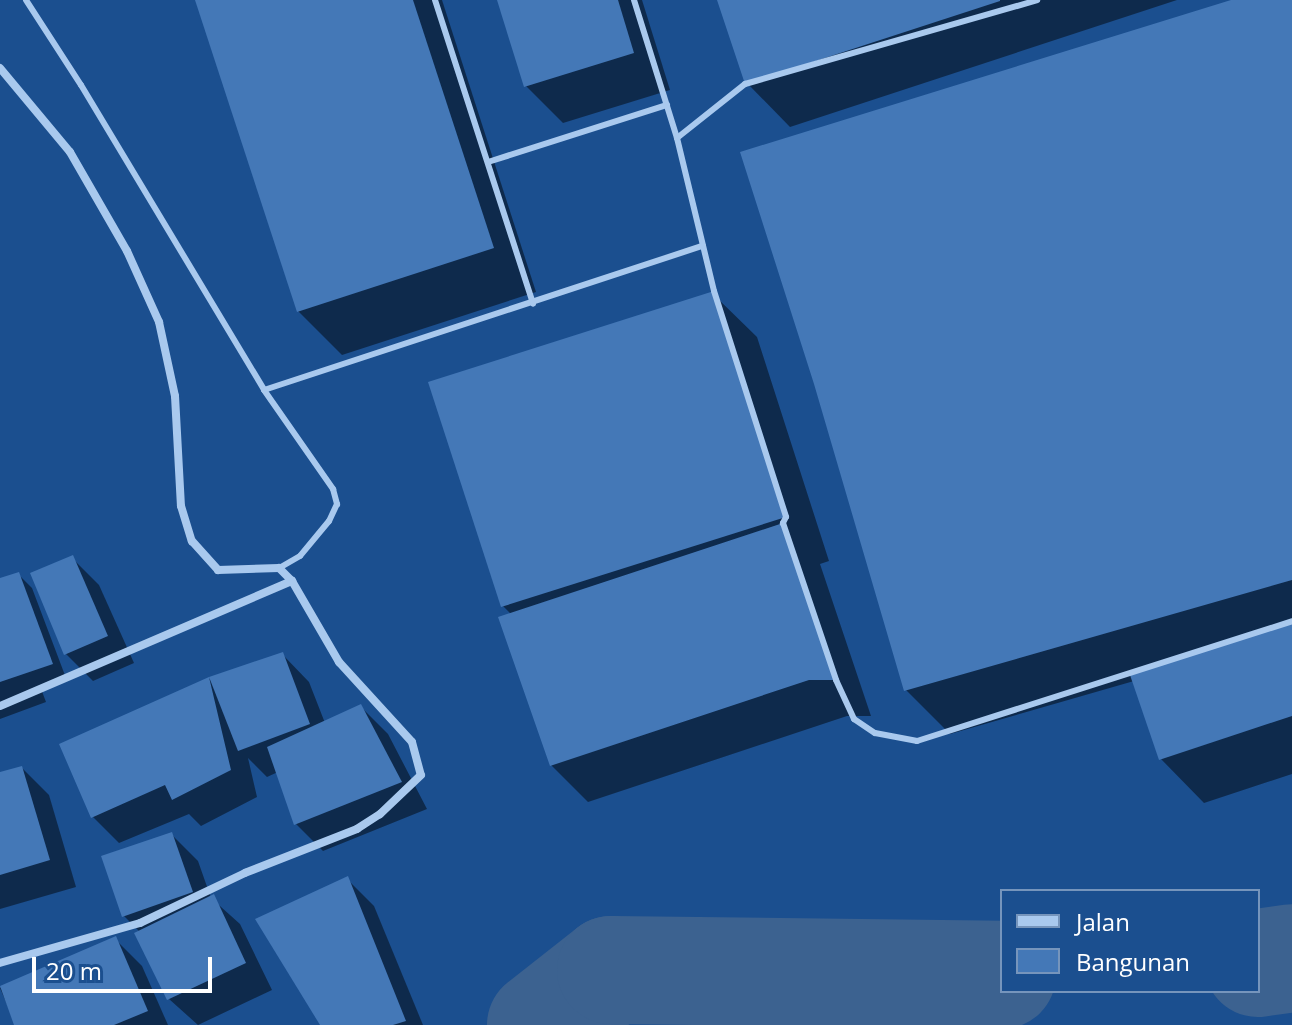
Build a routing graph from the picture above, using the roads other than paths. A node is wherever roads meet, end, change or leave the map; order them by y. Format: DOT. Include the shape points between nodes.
graph roads {
  1 [pos="26,0"];
  2 [pos="435,0"];
  3 [pos="634,0"];
  4 [pos="1037,0"];
  5 [pos="0,68"];
  6 [pos="667,105"];
  7 [pos="677,138"];
  8 [pos="488,162"];
  9 [pos="703,246"];
  10 [pos="533,304"];
  11 [pos="264,390"];
  12 [pos="279,568"];
  13 [pos="292,581"];
  14 [pos="1292,621"];
  15 [pos="0,706"];
  16 [pos="0,963"];
  1 -- 11 [label="lane"];
  2 -- 8 [label="lane"];
  3 -- 6 [label="lane"];
  4 -- 7 [label="lane" via="745,84"];
  5 -- 12 [label="street" via="70,152 127,251 159,322 175,396 181,506 192,541 218,570"];
  6 -- 7 [label="lane"];
  6 -- 8 [label="lane"];
  7 -- 9 [label="lane"];
  8 -- 10 [label="lane"];
  9 -- 10 [label="lane"];
  9 -- 14 [label="lane" via="786,517 783,523 836,680 854,719 875,733 917,741"];
  10 -- 11 [label="lane"];
  11 -- 12 [label="lane" via="333,489 337,504 300,556"];
  12 -- 13 [label="street"];
  13 -- 15 [label="street"];
  13 -- 16 [label="street" via="339,662 412,742 421,775 357,829 245,873 140,923"];
}
